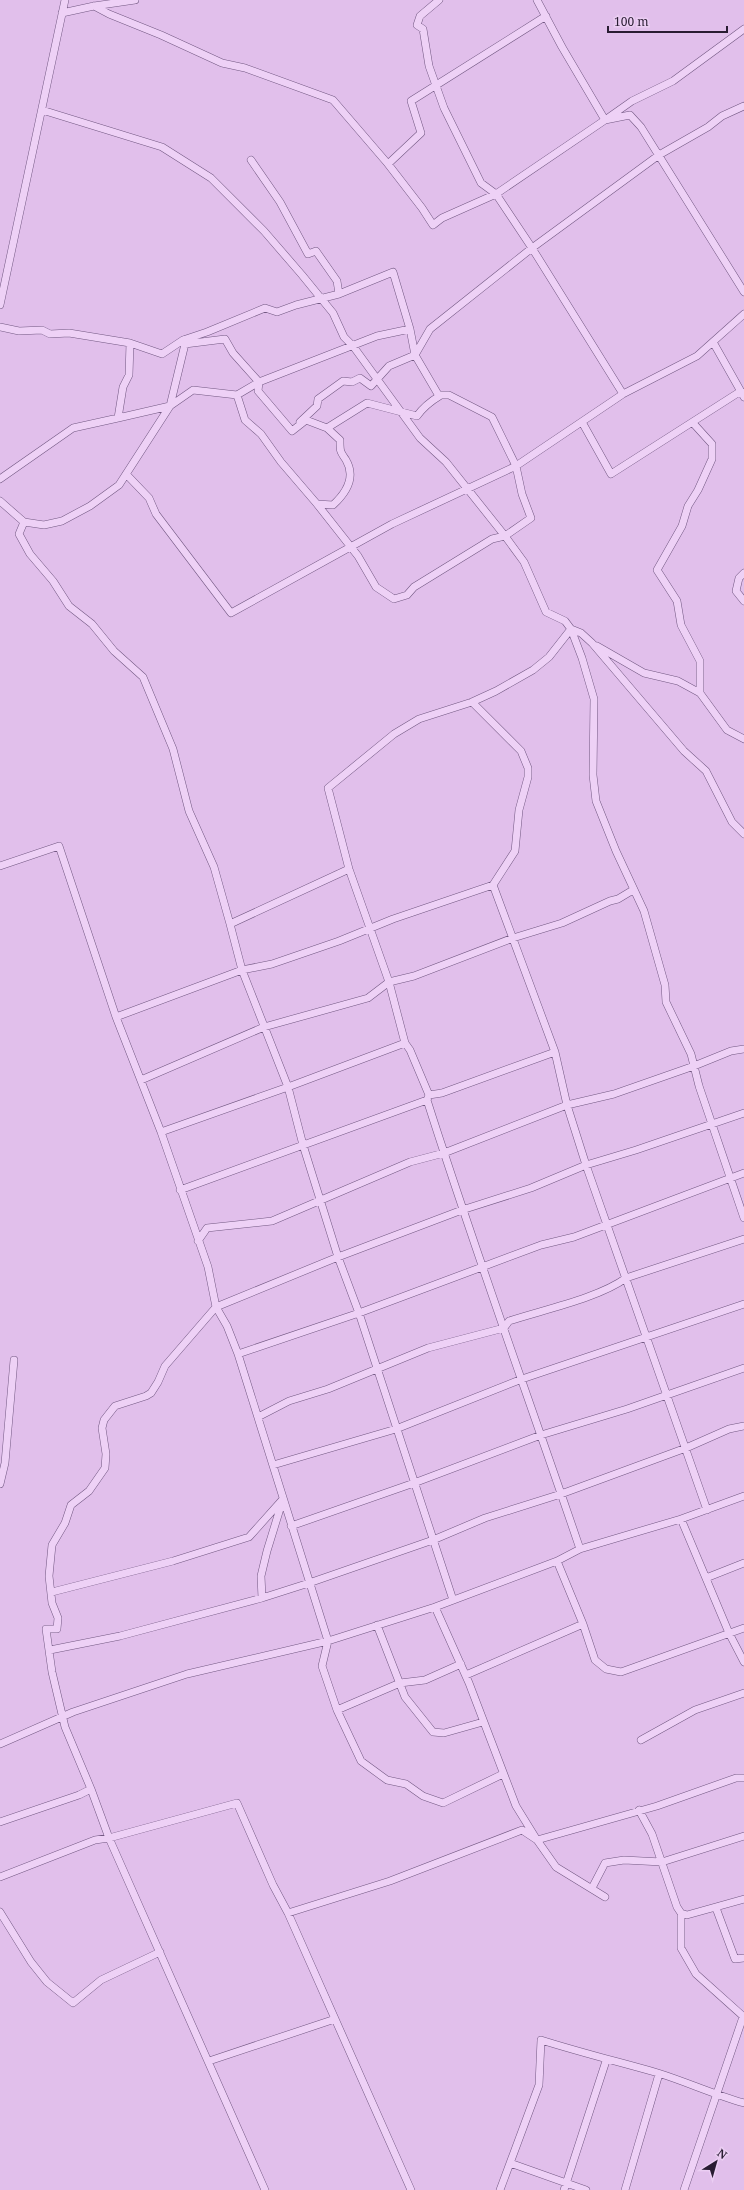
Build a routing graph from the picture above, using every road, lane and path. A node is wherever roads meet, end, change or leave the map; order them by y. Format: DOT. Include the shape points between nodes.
graph roads {
  1 [pos="65,0"];
  2 [pos="135,0"];
  3 [pos="439,0"];
  4 [pos="537,0"];
  5 [pos="94,6"];
  6 [pos="62,13"];
  7 [pos="546,16"];
  8 [pos="744,29"];
  9 [pos="436,86"];
  10 [pos="744,106"];
  11 [pos="42,110"];
  12 [pos="605,120"];
  13 [pos="659,155"];
  14 [pos="251,160"];
  15 [pos="388,164"];
  16 [pos="496,194"];
  17 [pos="532,248"];
  18 [pos="744,292"];
  19 [pos="339,294"];
  20 [pos="320,299"];
  21 [pos="0,305"];
  22 [pos="744,314"];
  23 [pos="0,327"];
  24 [pos="410,329"];
  25 [pos="184,342"];
  26 [pos="712,342"];
  27 [pos="130,343"];
  28 [pos="353,346"];
  29 [pos="415,356"];
  30 [pos="377,379"];
  31 [pos="259,382"];
  32 [pos="623,394"];
  33 [pos="742,394"];
  34 [pos="237,395"];
  35 [pos="439,396"];
  36 [pos="170,406"];
  37 [pos="401,412"];
  38 [pos="118,418"];
  39 [pos="582,422"];
  40 [pos="693,423"];
  41 [pos="327,428"];
  42 [pos="292,431"];
  43 [pos="516,466"];
  44 [pos="126,474"];
  45 [pos="0,479"];
  46 [pos="465,488"];
  47 [pos="0,501"];
  48 [pos="317,504"];
  49 [pos="24,522"];
  50 [pos="506,536"];
  51 [pos="350,547"];
  52 [pos="744,573"];
  53 [pos="744,601"];
  54 [pos="571,629"];
  55 [pos="592,643"];
  56 [pos="700,693"];
  57 [pos="472,702"];
  58 [pos="744,739"];
  59 [pos="744,834"];
  60 [pos="0,866"];
  61 [pos="349,869"];
  62 [pos="493,885"];
  63 [pos="634,890"];
  64 [pos="230,924"];
  65 [pos="370,929"];
  66 [pos="513,938"];
  67 [pos="242,970"];
  68 [pos="389,982"];
  69 [pos="116,1018"];
  70 [pos="264,1027"];
  71 [pos="405,1043"];
  72 [pos="744,1049"];
  73 [pos="555,1052"];
  74 [pos="694,1066"];
  75 [pos="141,1080"];
  76 [pos="288,1087"];
  77 [pos="428,1098"];
  78 [pos="567,1105"];
  79 [pos="744,1113"];
  80 [pos="712,1125"];
  81 [pos="161,1132"];
  82 [pos="303,1145"];
  83 [pos="444,1153"];
  84 [pos="586,1165"];
  85 [pos="744,1173"];
  86 [pos="730,1177"];
  87 [pos="180,1190"];
  88 [pos="320,1200"];
  89 [pos="462,1210"];
  90 [pos="744,1218"];
  91 [pos="607,1224"];
  92 [pos="744,1239"];
  93 [pos="198,1240"];
  94 [pos="338,1257"];
  95 [pos="484,1267"];
  96 [pos="626,1278"];
  97 [pos="744,1304"];
  98 [pos="216,1307"];
  99 [pos="359,1313"];
  100 [pos="504,1328"];
  101 [pos="645,1337"];
  102 [pos="238,1354"];
  103 [pos="14,1360"];
  104 [pos="376,1368"];
  105 [pos="744,1368"];
  106 [pos="522,1379"];
  107 [pos="667,1394"];
  108 [pos="258,1417"];
  109 [pos="744,1426"];
  110 [pos="396,1429"];
  111 [pos="541,1435"];
  112 [pos="686,1448"];
  113 [pos="272,1465"];
  114 [pos="414,1483"];
  115 [pos="0,1484"];
  116 [pos="561,1494"];
  117 [pos="744,1496"];
  118 [pos="283,1499"];
  119 [pos="707,1510"];
  120 [pos="681,1519"];
  121 [pos="291,1526"];
  122 [pos="433,1540"];
  123 [pos="580,1549"];
  124 [pos="557,1561"];
  125 [pos="744,1563"];
  126 [pos="706,1578"];
  127 [pos="309,1583"];
  128 [pos="52,1592"];
  129 [pos="262,1598"];
  130 [pos="454,1600"];
  131 [pos="435,1607"];
  132 [pos="583,1624"];
  133 [pos="377,1625"];
  134 [pos="744,1628"];
  135 [pos="729,1633"];
  136 [pos="328,1641"];
  137 [pos="50,1650"];
  138 [pos="744,1662"];
  139 [pos="461,1664"];
  140 [pos="466,1675"];
  141 [pos="400,1683"];
  142 [pos="744,1693"];
  143 [pos="337,1710"];
  144 [pos="62,1716"];
  145 [pos="483,1722"];
  146 [pos="641,1740"];
  147 [pos="0,1744"];
  148 [pos="503,1774"];
  149 [pos="744,1778"];
  150 [pos="91,1789"];
  151 [pos="639,1810"];
  152 [pos="0,1822"];
  153 [pos="744,1836"];
  154 [pos="109,1838"];
  155 [pos="537,1840"];
  156 [pos="662,1862"];
  157 [pos="0,1877"];
  158 [pos="592,1888"];
  159 [pos="604,1897"];
  160 [pos="744,1900"];
  161 [pos="716,1908"];
  162 [pos="0,1912"];
  163 [pos="288,1913"];
  164 [pos="681,1913"];
  165 [pos="160,1952"];
  166 [pos="744,1958"];
  167 [pos="744,2017"];
  168 [pos="335,2019"];
  169 [pos="209,2061"];
  170 [pos="606,2061"];
  171 [pos="659,2074"];
  172 [pos="716,2095"];
  173 [pos="744,2103"];
  174 [pos="510,2163"];
  175 [pos="566,2182"];
  176 [pos="264,2190"];
  177 [pos="411,2190"];
  178 [pos="500,2190"];
  179 [pos="564,2190"];
  180 [pos="586,2190"];
  181 [pos="625,2190"];
  182 [pos="684,2190"];
  1 -- 6 [label="street"];
  2 -- 5 [label="street"];
  3 -- 9 [label="street" via="420,16 417,25 423,29 429,66"];
  4 -- 7 [label="street"];
  5 -- 6 [label="street"];
  5 -- 15 [label="street" via="222,63 245,68 333,100"];
  6 -- 11 [label="street"];
  7 -- 9 [label="street"];
  7 -- 12 [label="street"];
  8 -- 12 [label="street" via="673,81 632,101"];
  9 -- 15 [label="street" via="411,101 421,133"];
  9 -- 16 [label="street" via="444,108 481,183"];
  10 -- 13 [label="street" via="722,116"];
  11 -- 20 [label="street" via="162,147 211,178 264,231"];
  11 -- 21 [label="street"];
  12 -- 13 [label="street" via="630,115"];
  12 -- 16 [label="street"];
  13 -- 17 [label="street"];
  13 -- 18 [label="street"];
  14 -- 19 [label="street" via="280,202 308,254 316,250 336,281"];
  15 -- 16 [label="street" via="433,225 442,218"];
  16 -- 17 [label="street"];
  17 -- 29 [label="street" via="430,329"];
  17 -- 32 [label="street"];
  19 -- 20 [label="street"];
  19 -- 24 [label="street" via="393,272"];
  20 -- 25 [label="street" via="277,312 265,308"];
  20 -- 28 [label="street" via="333,314 344,337"];
  22 -- 26 [label="street"];
  23 -- 27 [label="street" via="19,331 42,330 50,334 69,333"];
  24 -- 28 [label="street" via="377,336"];
  24 -- 29 [label="street"];
  25 -- 27 [label="street" via="162,354"];
  25 -- 31 [label="street" via="225,339"];
  25 -- 36 [label="street"];
  26 -- 32 [label="street" via="697,356"];
  26 -- 33 [label="street"];
  27 -- 38 [label="street" via="129,375 123,387"];
  28 -- 30 [label="street"];
  28 -- 31 [label="street"];
  29 -- 30 [label="street" via="389,366"];
  29 -- 35 [label="street"];
  30 -- 37 [label="street"];
  30 -- 42 [label="street" via="371,386 360,378 352,382 342,381 318,399 317,406"];
  31 -- 34 [label="street"];
  31 -- 42 [label="street" via="258,391"];
  32 -- 39 [label="street"];
  33 -- 40 [label="street"];
  34 -- 36 [label="street" via="193,390"];
  34 -- 48 [label="street" via="245,420 261,434"];
  35 -- 37 [label="street" via="424,406 417,416"];
  35 -- 43 [label="street" via="449,395 492,417"];
  36 -- 38 [label="street"];
  36 -- 44 [label="street"];
  37 -- 41 [label="street" via="367,403"];
  37 -- 46 [label="street" via="420,438 446,462"];
  38 -- 45 [label="street" via="73,428"];
  39 -- 40 [label="street" via="611,474"];
  39 -- 43 [label="street"];
  40 -- 56 [label="street" via="712,444 712,459 688,506 682,526 657,570 677,602 681,625 700,661"];
  41 -- 42 [label="street" via="306,420"];
  41 -- 48 [label="street" via="340,440 340,453 347,462 351,479 348,488 333,505"];
  43 -- 46 [label="street"];
  43 -- 50 [label="street" via="531,518"];
  44 -- 49 [label="street" via="119,485 109,493 62,521 44,525"];
  44 -- 51 [label="street" via="149,498 156,514 231,613"];
  46 -- 50 [label="street"];
  46 -- 51 [label="street"];
  47 -- 49 [label="street"];
  48 -- 51 [label="street"];
  49 -- 64 [label="street" via="19,534 30,554 53,581 69,606 92,624 114,651 143,677 173,749 189,810 214,867"];
  50 -- 51 [label="street" via="492,539 414,587 407,595 394,600 376,588"];
  50 -- 54 [label="street" via="524,562 546,612 560,617"];
  52 -- 53 [label="street" via="739,578 736,591"];
  54 -- 55 [label="street"];
  54 -- 57 [label="street" via="549,657 533,670"];
  54 -- 63 [label="street" via="594,699 593,775 596,801"];
  55 -- 56 [label="street" via="644,673 678,681"];
  55 -- 59 [label="street" via="684,751 706,771 732,822"];
  56 -- 58 [label="street" via="727,730"];
  57 -- 61 [label="street" via="419,719 394,734 328,788"];
  57 -- 62 [label="street" via="521,751 528,768 527,784 519,810 515,851"];
  60 -- 69 [label="street" via="59,846"];
  61 -- 64 [label="street"];
  61 -- 65 [label="street"];
  62 -- 65 [label="street" via="393,918"];
  62 -- 66 [label="street"];
  63 -- 66 [label="street" via="562,923"];
  63 -- 74 [label="street" via="644,911 665,985 666,1002"];
  64 -- 67 [label="street"];
  65 -- 67 [label="street" via="272,964"];
  65 -- 68 [label="street"];
  66 -- 68 [label="street" via="414,976"];
  66 -- 73 [label="street"];
  67 -- 69 [label="street"];
  67 -- 70 [label="street"];
  68 -- 70 [label="street" via="368,998"];
  68 -- 71 [label="street"];
  69 -- 75 [label="street"];
  70 -- 75 [label="street"];
  70 -- 76 [label="street"];
  71 -- 76 [label="street"];
  71 -- 77 [label="street"];
  72 -- 74 [label="street" via="730,1051"];
  73 -- 77 [label="street"];
  73 -- 78 [label="street"];
  74 -- 78 [label="street" via="614,1094"];
  74 -- 80 [label="street"];
  75 -- 81 [label="street"];
  76 -- 81 [label="street"];
  76 -- 82 [label="street"];
  77 -- 82 [label="street"];
  77 -- 83 [label="street"];
  78 -- 83 [label="street"];
  78 -- 84 [label="street"];
  79 -- 80 [label="street"];
  80 -- 84 [label="street"];
  80 -- 86 [label="street"];
  81 -- 87 [label="street"];
  82 -- 87 [label="street"];
  82 -- 88 [label="street"];
  83 -- 88 [label="street" via="410,1162"];
  83 -- 89 [label="street"];
  84 -- 89 [label="street" via="531,1188"];
  84 -- 91 [label="street"];
  85 -- 86 [label="street"];
  86 -- 90 [label="street"];
  86 -- 91 [label="street"];
  87 -- 93 [label="street"];
  88 -- 93 [label="street" via="272,1220 207,1228"];
  88 -- 94 [label="street"];
  89 -- 94 [label="street"];
  89 -- 95 [label="street"];
  91 -- 95 [label="street"];
  91 -- 96 [label="street"];
  92 -- 96 [label="street"];
  93 -- 98 [label="street" via="210,1273"];
  94 -- 98 [label="street"];
  94 -- 99 [label="street"];
  95 -- 99 [label="street"];
  95 -- 100 [label="street"];
  96 -- 100 [label="street" via="609,1287 509,1321"];
  96 -- 101 [label="street"];
  97 -- 101 [label="street"];
  98 -- 102 [label="street"];
  98 -- 128 [label="street" via="165,1366 150,1392 146,1396 115,1406 104,1420 102,1428 106,1454 105,1468 89,1491 71,1505 65,1523 52,1545 49,1567"];
  99 -- 102 [label="street"];
  99 -- 104 [label="street"];
  100 -- 104 [label="street" via="428,1348"];
  100 -- 106 [label="street"];
  101 -- 106 [label="street"];
  101 -- 107 [label="street"];
  102 -- 108 [label="street"];
  103 -- 115 [label="street" via="5,1463"];
  104 -- 108 [label="street"];
  104 -- 110 [label="street"];
  105 -- 107 [label="street"];
  106 -- 110 [label="street"];
  106 -- 111 [label="street"];
  107 -- 111 [label="street"];
  107 -- 112 [label="street"];
  108 -- 113 [label="street"];
  109 -- 112 [label="street" via="729,1429"];
  110 -- 113 [label="street"];
  110 -- 114 [label="street"];
  111 -- 114 [label="street"];
  111 -- 116 [label="street"];
  112 -- 116 [label="street"];
  112 -- 119 [label="street"];
  113 -- 118 [label="street"];
  114 -- 121 [label="street"];
  114 -- 122 [label="street"];
  116 -- 122 [label="street" via="485,1518"];
  116 -- 123 [label="street"];
  117 -- 119 [label="street"];
  118 -- 121 [label="street"];
  118 -- 128 [label="street" via="249,1537 173,1561"];
  118 -- 129 [label="street" via="261,1576"];
  119 -- 120 [label="street"];
  120 -- 123 [label="street"];
  120 -- 126 [label="street"];
  121 -- 127 [label="street"];
  122 -- 127 [label="street"];
  122 -- 130 [label="street"];
  123 -- 124 [label="street"];
  124 -- 130 [label="street"];
  124 -- 132 [label="street"];
  125 -- 126 [label="street"];
  126 -- 135 [label="street"];
  127 -- 129 [label="street"];
  127 -- 136 [label="street"];
  128 -- 137 [label="street" via="52,1602 58,1618 57,1629 46,1629"];
  129 -- 137 [label="street" via="120,1636"];
  130 -- 131 [label="street"];
  131 -- 133 [label="street"];
  131 -- 139 [label="street"];
  132 -- 135 [label="street" via="595,1660 606,1669 621,1672"];
  132 -- 140 [label="street"];
  133 -- 136 [label="street"];
  133 -- 141 [label="street"];
  134 -- 135 [label="street"];
  135 -- 138 [label="street"];
  136 -- 143 [label="street" via="322,1666"];
  136 -- 144 [label="street" via="187,1674"];
  137 -- 144 [label="street"];
  139 -- 140 [label="street"];
  139 -- 141 [label="street" via="425,1680"];
  140 -- 145 [label="street"];
  141 -- 143 [label="street"];
  141 -- 145 [label="street" via="405,1698 433,1732 444,1733"];
  142 -- 146 [label="street" via="695,1710"];
  143 -- 148 [label="street" via="361,1761 387,1780 406,1784 423,1796 443,1803"];
  144 -- 147 [label="street"];
  144 -- 150 [label="street"];
  145 -- 148 [label="street"];
  148 -- 155 [label="street" via="516,1806"];
  149 -- 151 [label="street" via="736,1778"];
  150 -- 152 [label="street"];
  150 -- 154 [label="street"];
  151 -- 155 [label="street"];
  151 -- 156 [label="street" via="652,1834"];
  153 -- 156 [label="street"];
  154 -- 157 [label="street" via="95,1840"];
  154 -- 163 [label="street" via="237,1803"];
  154 -- 165 [label="street"];
  155 -- 158 [label="street" via="556,1867"];
  155 -- 163 [label="street" via="522,1830 390,1881"];
  156 -- 158 [label="street" via="624,1860 605,1863"];
  156 -- 164 [label="street"];
  158 -- 159 [label="street" via="591,1890"];
  160 -- 161 [label="street"];
  161 -- 164 [label="street" via="687,1915"];
  161 -- 166 [label="street" via="735,1959"];
  162 -- 165 [label="street" via="31,1962 48,1982 74,2003 101,1980"];
  163 -- 168 [label="street"];
  164 -- 167 [label="street" via="681,1948 696,1974"];
  165 -- 169 [label="street"];
  167 -- 172 [label="street"];
  168 -- 169 [label="street"];
  168 -- 177 [label="street"];
  169 -- 176 [label="street"];
  170 -- 171 [label="street"];
  170 -- 174 [label="street" via="540,2040 539,2084"];
  170 -- 175 [label="street"];
  171 -- 172 [label="street"];
  171 -- 181 [label="street"];
  172 -- 173 [label="street"];
  172 -- 182 [label="street"];
  174 -- 175 [label="street"];
  174 -- 178 [label="street"];
  175 -- 179 [label="street"];
  175 -- 180 [label="street"];
}
